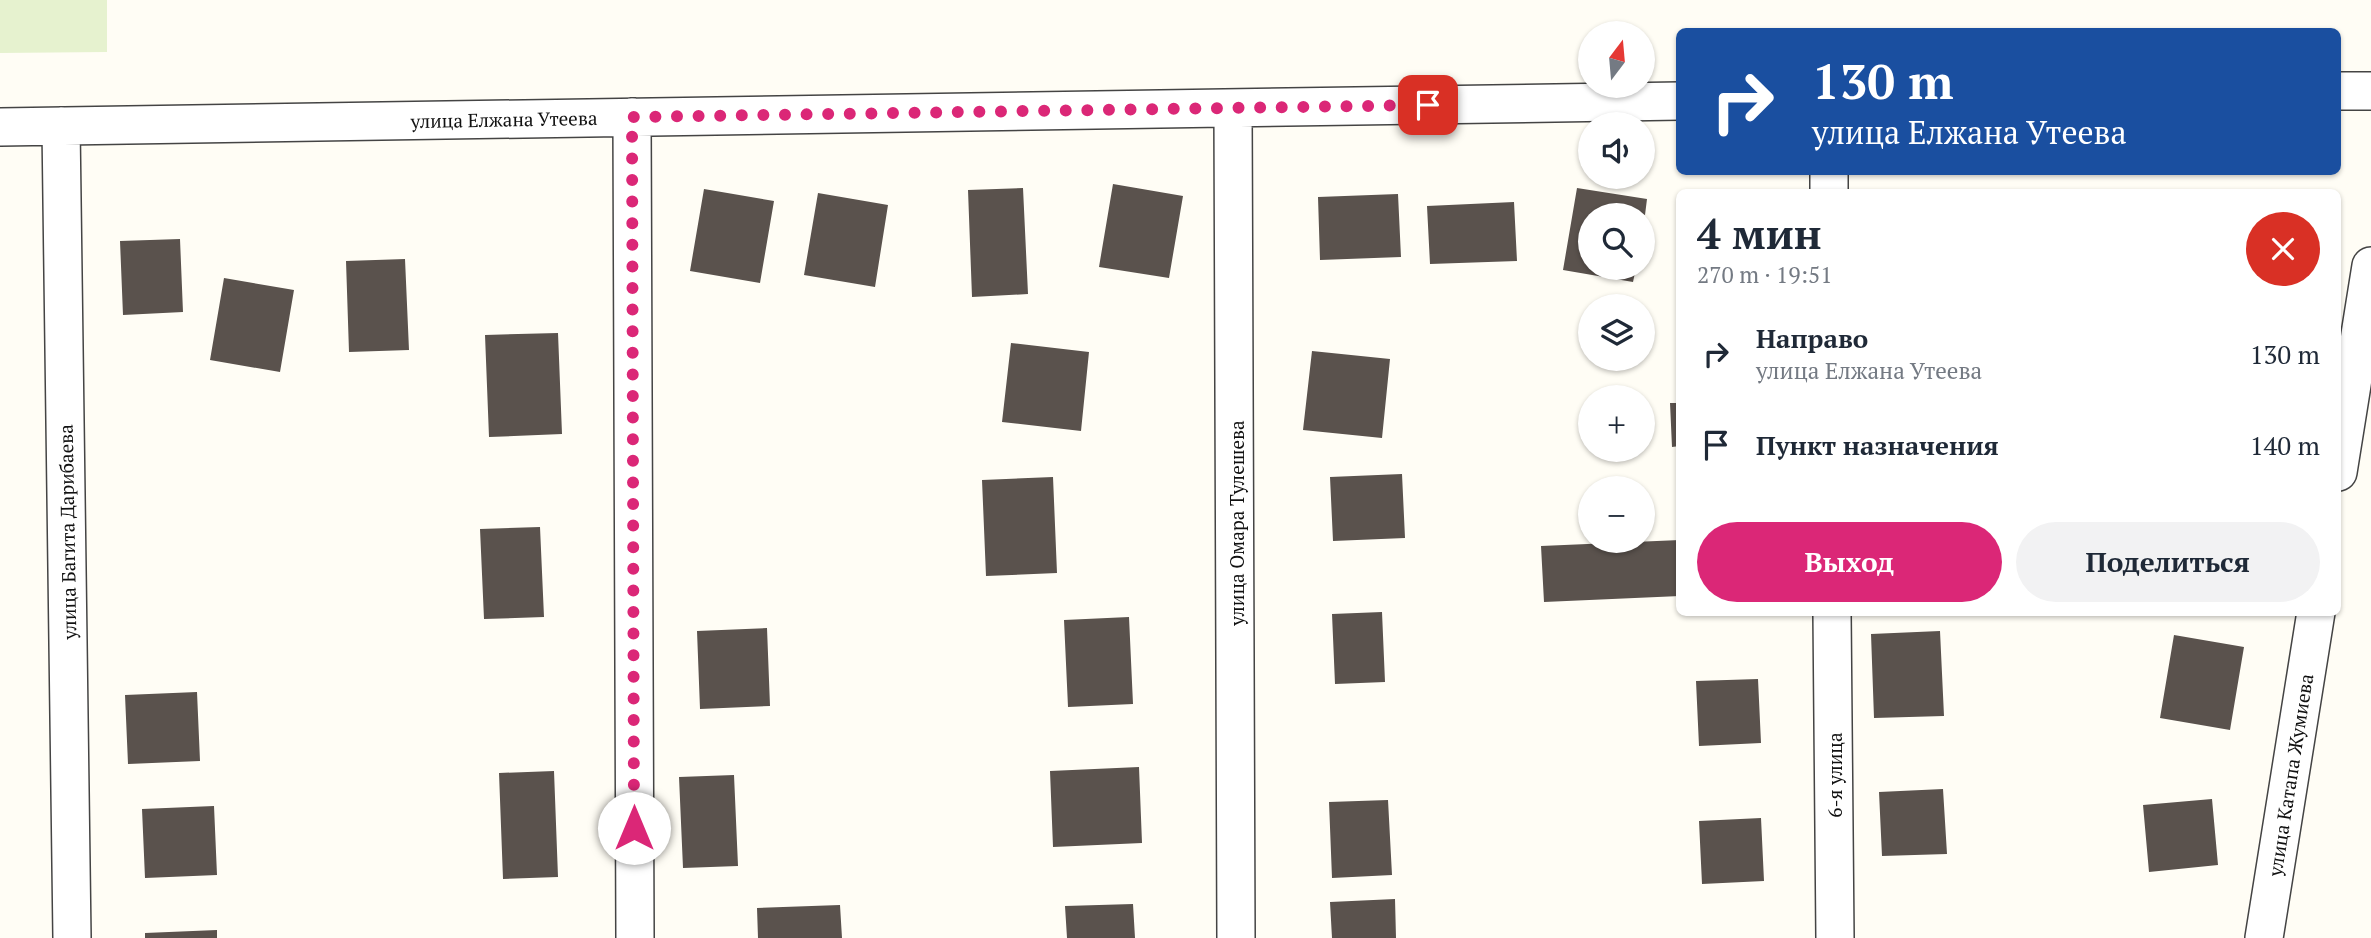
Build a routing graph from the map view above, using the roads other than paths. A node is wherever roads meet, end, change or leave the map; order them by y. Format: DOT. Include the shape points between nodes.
graph roads {
  1 [pos="2341,91"];
  2 [pos="2371,91"];
  3 [pos="1676,102"];
  4 [pos="1233,108"];
  5 [pos="632,117"];
  6 [pos="61,126"];
  7 [pos="0,127"];
  8 [pos="2371,265"];
  9 [pos="2341,453"];
  10 [pos="1832,616"];
  11 [pos="2315,616"];
  12 [pos="72,938"];
  13 [pos="635,938"];
  14 [pos="1236,938"];
  15 [pos="1835,938"];
  16 [pos="2264,938"];
  1 -- 2 [label="street"];
  3 -- 4 [label="street, улица Елжана Утеева"];
  4 -- 5 [label="street, улица Елжана Утеева"];
  4 -- 14 [label="street, улица Омара Тулешева"];
  5 -- 6 [label="street, улица Елжана Утеева"];
  5 -- 13 [label="street"];
  6 -- 7 [label="street, улица Елжана Утеева"];
  6 -- 12 [label="street, улица Багита Дарибаева"];
  8 -- 9 [label="street"];
  10 -- 15 [label="street, 6-я улица"];
  11 -- 16 [label="street, улица Катапа Жумиева"];
}
